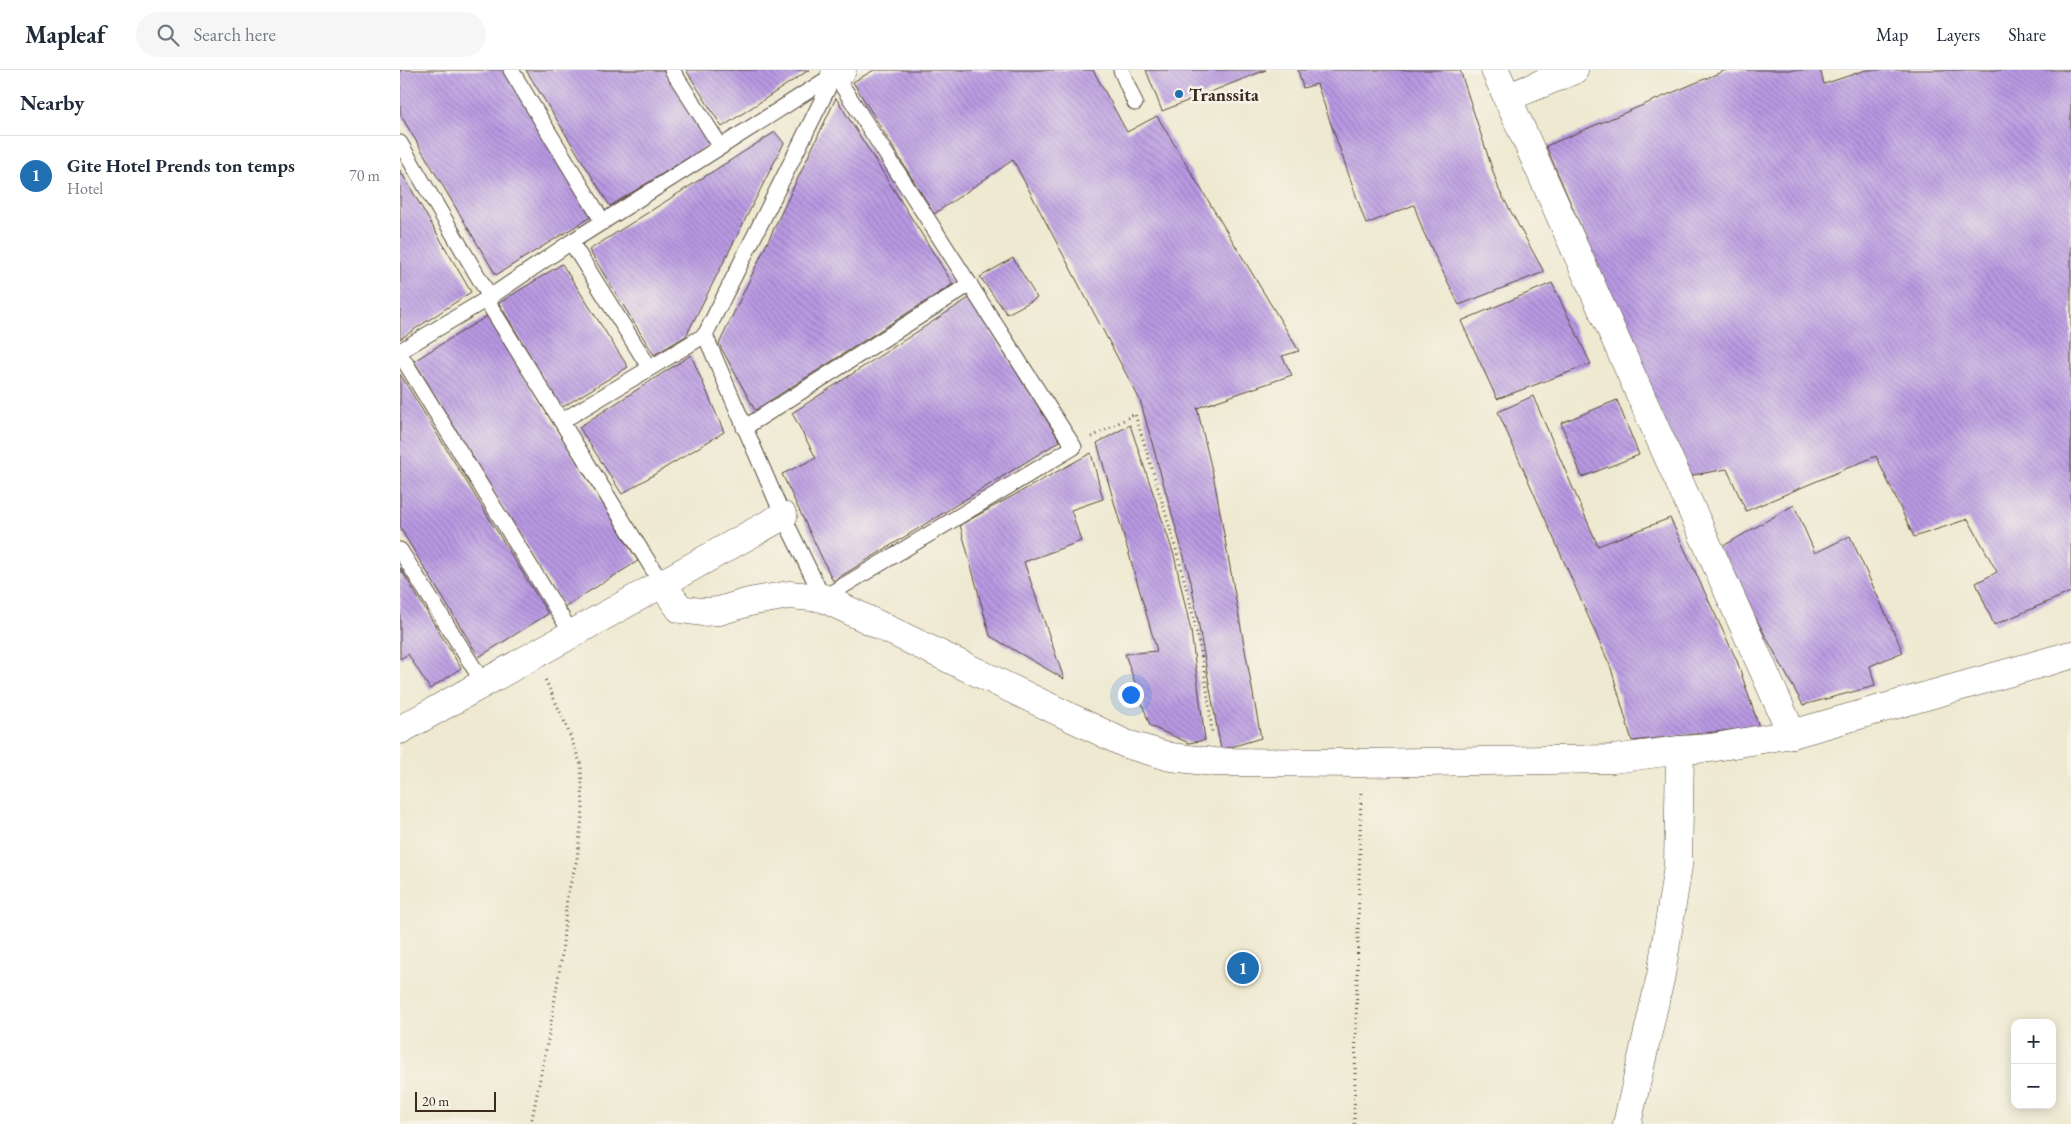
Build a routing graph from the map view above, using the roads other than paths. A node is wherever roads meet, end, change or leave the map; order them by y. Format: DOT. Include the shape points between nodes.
graph roads {
  1 [pos="511,70"];
  2 [pos="672,70"];
  3 [pos="1122,70"];
  4 [pos="1495,70"];
  5 [pos="1574,70"];
  6 [pos="836,72"];
  7 [pos="1507,98"];
  8 [pos="1135,103"];
  9 [pos="400,142"];
  10 [pos="721,147"];
  11 [pos="604,222"];
  12 [pos="572,242"];
  13 [pos="970,284"];
  14 [pos="490,297"];
  15 [pos="704,336"];
  16 [pos="400,352"];
  17 [pos="649,367"];
  18 [pos="562,421"];
  19 [pos="744,428"];
  20 [pos="783,516"];
  21 [pos="400,550"];
  22 [pos="662,584"];
  23 [pos="823,598"];
  24 [pos="572,634"];
  25 [pos="2071,655"];
  26 [pos="484,684"];
  27 [pos="400,730"];
  28 [pos="1792,734"];
  29 [pos="1680,750"];
  30 [pos="1627,1124"];
  1 -- 11 [label="lane"];
  2 -- 10 [label="lane"];
  3 -- 8 [label="lane"];
  4 -- 7 [label="street"];
  5 -- 7 [label="street"];
  6 -- 10 [label="lane"];
  6 -- 13 [label="lane"];
  6 -- 15 [label="lane"];
  7 -- 28 [label="street"];
  9 -- 14 [label="lane"];
  10 -- 11 [label="lane"];
  11 -- 12 [label="lane"];
  12 -- 14 [label="lane"];
  12 -- 17 [label="lane"];
  13 -- 19 [label="lane"];
  13 -- 23 [label="lane" via="1074,446"];
  14 -- 16 [label="lane"];
  14 -- 18 [label="lane" via="490,306"];
  15 -- 17 [label="lane"];
  15 -- 19 [label="lane"];
  16 -- 24 [label="lane"];
  17 -- 18 [label="lane"];
  18 -- 22 [label="lane"];
  19 -- 20 [label="lane"];
  20 -- 22 [label="street"];
  20 -- 23 [label="lane"];
  21 -- 26 [label="lane"];
  22 -- 23 [label="street" via="680,609 702,612 789,595"];
  22 -- 24 [label="street"];
  23 -- 29 [label="street" via="1126,744 1171,757 1214,762 1362,763 1613,759"];
  24 -- 26 [label="street"];
  25 -- 28 [label="street"];
  26 -- 27 [label="street"];
  28 -- 29 [label="street"];
  29 -- 30 [label="street" via="1678,866 1661,975"];
}
